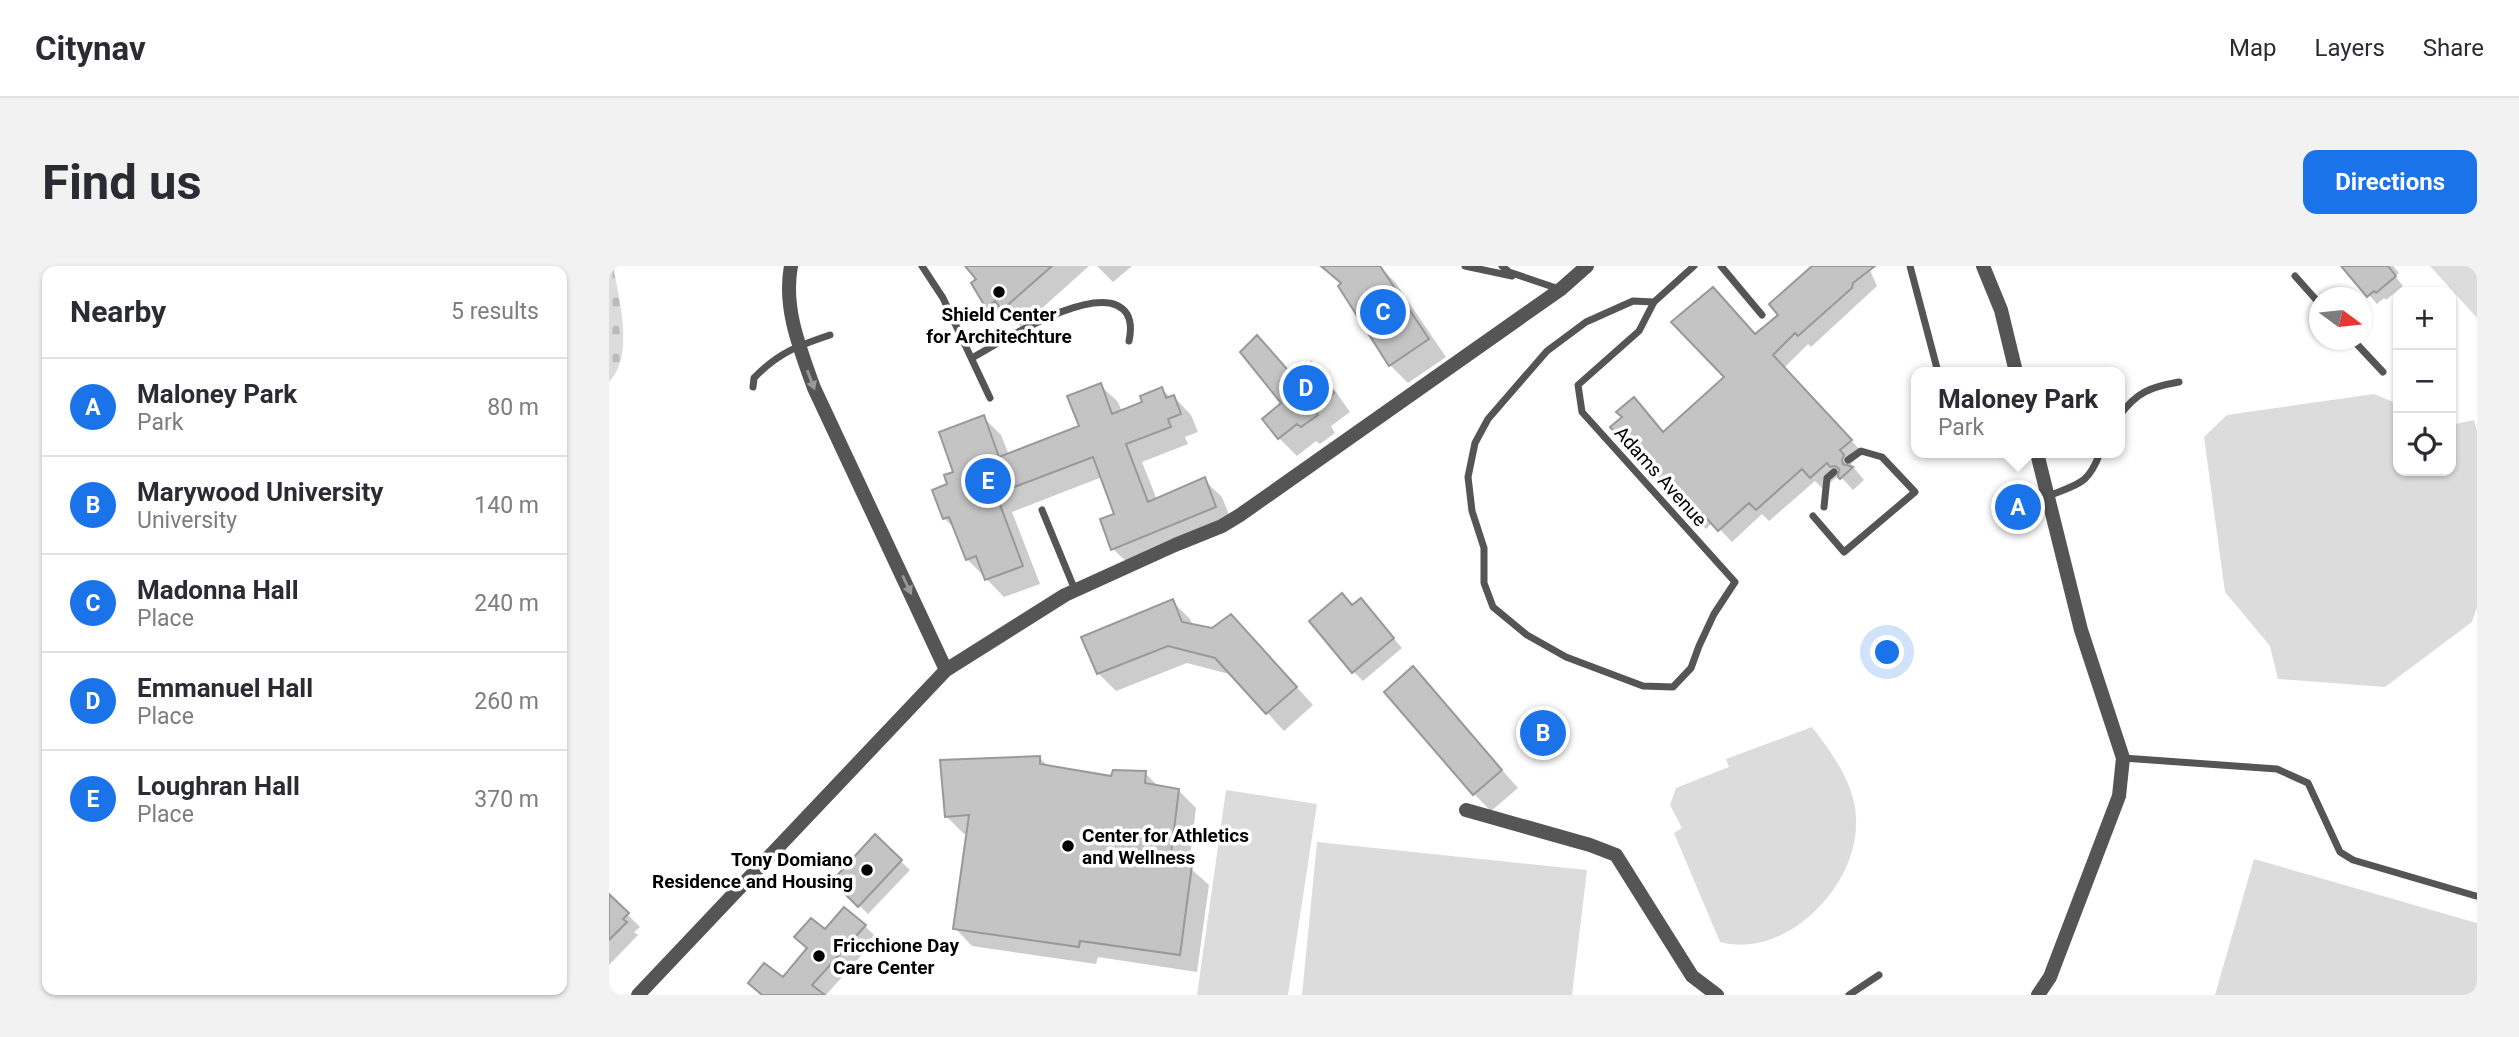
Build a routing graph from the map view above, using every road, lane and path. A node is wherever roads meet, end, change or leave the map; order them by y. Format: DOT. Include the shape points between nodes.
graph roads {
  1 [pos="792,266"];
  2 [pos="922,266"];
  3 [pos="1465,266"];
  4 [pos="1502,266"];
  5 [pos="1587,266"];
  6 [pos="1694,266"];
  7 [pos="1721,266"];
  8 [pos="1910,266"];
  9 [pos="1983,266"];
  10 [pos="2295,276"];
  11 [pos="1527,279"];
  12 [pos="1561,289"];
  13 [pos="2309,292"];
  14 [pos="1654,302"];
  15 [pos="1762,315"];
  16 [pos="830,335"];
  17 [pos="1129,341"];
  18 [pos="798,345"];
  19 [pos="2362,350"];
  20 [pos="972,358"];
  21 [pos="1937,367"];
  22 [pos="2015,367"];
  23 [pos="2383,372"];
  24 [pos="2179,382"];
  25 [pos="753,387"];
  26 [pos="990,398"];
  27 [pos="2125,407"];
  28 [pos="2038,458"];
  29 [pos="2098,458"];
  30 [pos="1848,460"];
  31 [pos="1834,472"];
  32 [pos="2047,496"];
  33 [pos="1824,507"];
  34 [pos="1042,510"];
  35 [pos="1813,516"];
  36 [pos="1075,591"];
  37 [pos="946,670"];
  38 [pos="2123,758"];
  39 [pos="1466,810"];
  40 [pos="2476,896"];
  41 [pos="1879,975"];
  42 [pos="638,995"];
  43 [pos="1717,995"];
  44 [pos="1849,995"];
  45 [pos="2038,995"];
  1 -- 18 [label="street" via="790,310"];
  2 -- 20 [label="lane"];
  3 -- 11 [label="lane"];
  4 -- 11 [label="lane"];
  5 -- 12 [label="street"];
  6 -- 14 [label="lane"];
  7 -- 15 [label="lane"];
  8 -- 21 [label="lane"];
  9 -- 22 [label="street" via="2001,310"];
  10 -- 13 [label="lane"];
  11 -- 12 [label="lane"];
  12 -- 36 [label="street" via="1240,515"];
  14 -- 14 [label="lane, Adams Avenue" via="1633,301 1586,322 1547,351 1487,419 1475,443 1468,477 1472,511 1484,548 1484,583 1493,607 1527,635 1566,657 1643,686 1674,687 1691,668 1714,614 1735,582 1582,412 1578,384 1639,331"];
  16 -- 18 [label="lane"];
  17 -- 20 [label="lane" via="1129,319 1123,309 1094,304 1057,313"];
  18 -- 25 [label="lane" via="765,366"];
  18 -- 37 [label="street, one-way"];
  19 -- 23 [label="lane"];
  20 -- 26 [label="lane"];
  24 -- 27 [label="lane" via="2154,387 2132,398"];
  28 -- 32 [label="street"];
  29 -- 32 [label="lane" via="2084,482"];
  30 -- 35 [label="lane" via="1861,451 1882,457 1915,492 1844,552"];
  31 -- 33 [label="lane" via="1827,478"];
  32 -- 38 [label="street" via="2081,630"];
  34 -- 36 [label="lane"];
  36 -- 37 [label="street"];
  37 -- 42 [label="street"];
  38 -- 40 [label="lane" via="2277,769 2308,783 2340,852 2353,860"];
  38 -- 45 [label="street" via="2119,796 2050,977"];
  39 -- 43 [label="street" via="1616,855 1692,976"];
  41 -- 44 [label="lane"];
}
